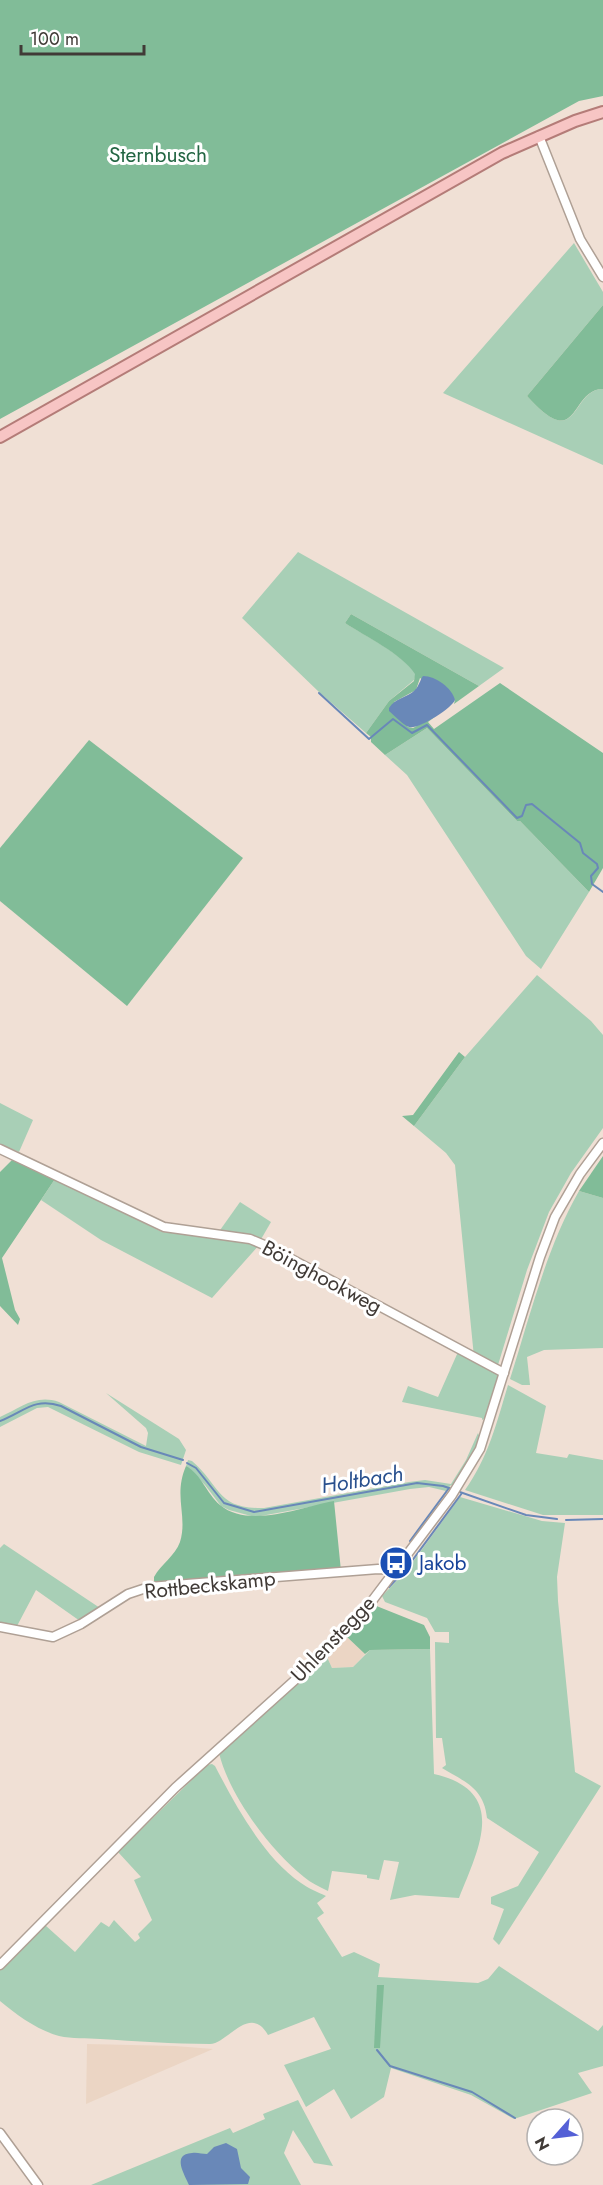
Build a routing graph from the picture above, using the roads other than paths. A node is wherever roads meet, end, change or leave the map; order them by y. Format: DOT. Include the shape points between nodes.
graph roads {
  1 [pos="603,112"];
  2 [pos="539,136"];
  3 [pos="603,277"];
  4 [pos="0,437"];
  5 [pos="603,1143"];
  6 [pos="0,1149"];
  7 [pos="504,1373"];
  8 [pos="396,1570"];
  9 [pos="0,1627"];
  10 [pos="0,1965"];
  11 [pos="0,2133"];
  12 [pos="39,2185"];
  1 -- 2 [label="main road"];
  2 -- 3 [label="street" via="580,239"];
  2 -- 4 [label="main road" via="502,153"];
  5 -- 7 [label="street, Uhlenstegge" via="555,1217"];
  6 -- 7 [label="street, Böinghookweg" via="164,1227 250,1239 269,1247"];
  7 -- 8 [label="street, Uhlenstegge" via="480,1449 458,1487"];
  8 -- 9 [label="street, Rottbeckskamp" via="149,1587 128,1594 53,1637"];
  8 -- 10 [label="street, Uhlenstegge" via="324,1653 175,1788"];
  11 -- 12 [label="street"];
}
